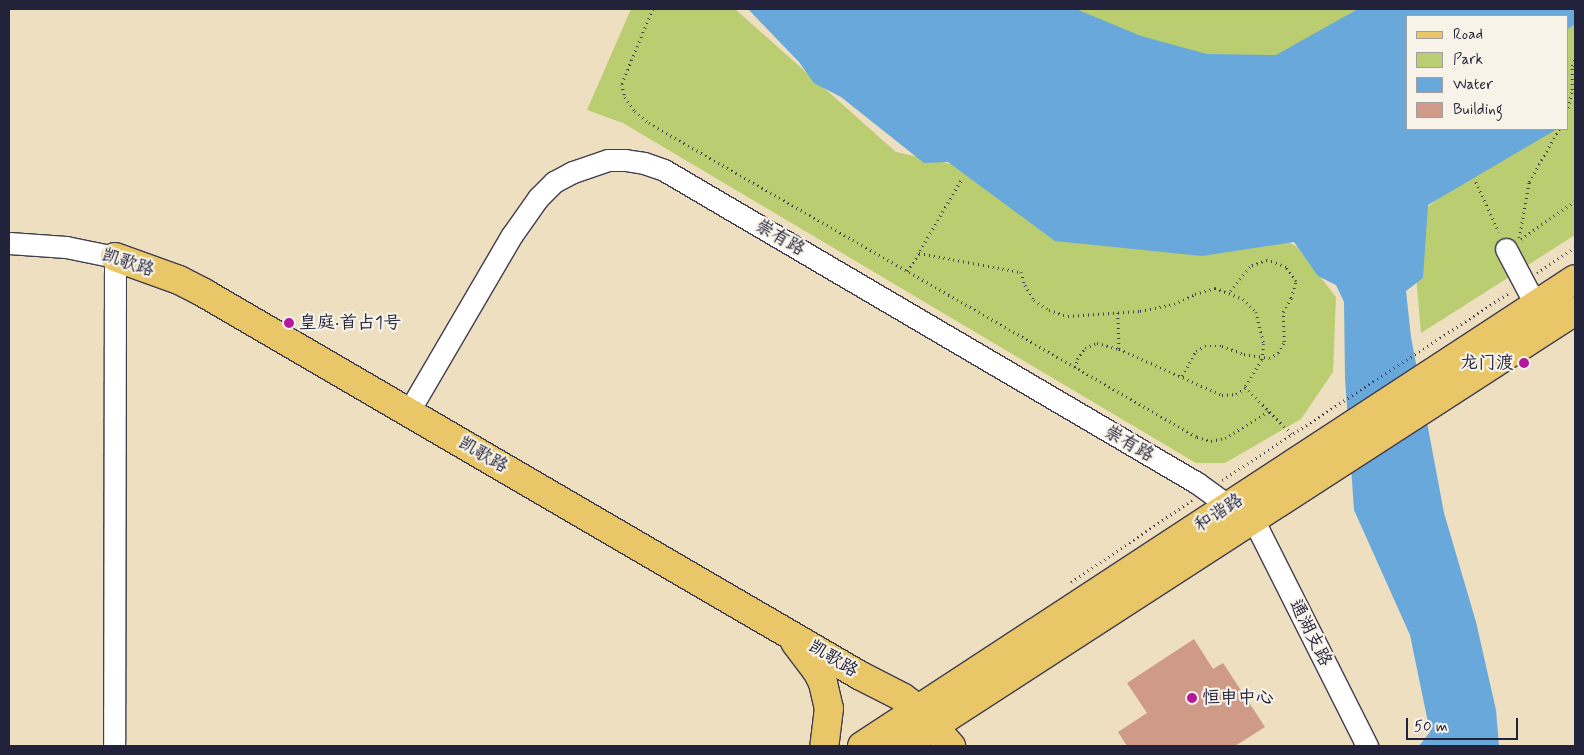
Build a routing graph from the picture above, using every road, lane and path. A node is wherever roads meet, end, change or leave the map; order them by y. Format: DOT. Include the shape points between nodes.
graph roads {
  1 [pos="654,9"];
  2 [pos="1575,58"];
  3 [pos="1569,104"];
  4 [pos="1558,130"];
  5 [pos="961,181"];
  6 [pos="1476,182"];
  7 [pos="1575,201"];
  8 [pos="9,243"];
  9 [pos="1575,247"];
  10 [pos="1506,248"];
  11 [pos="919,253"];
  12 [pos="115,257"];
  13 [pos="907,271"];
  14 [pos="1575,279"];
  15 [pos="1230,294"];
  16 [pos="1529,295"];
  17 [pos="1575,311"];
  18 [pos="1118,312"];
  19 [pos="1119,349"];
  20 [pos="1262,357"];
  21 [pos="1075,368"];
  22 [pos="1182,376"];
  23 [pos="1245,388"];
  24 [pos="409,411"];
  25 [pos="1269,412"];
  26 [pos="1292,434"];
  27 [pos="1207,490"];
  28 [pos="1228,506"];
  29 [pos="1258,518"];
  30 [pos="1068,584"];
  31 [pos="780,627"];
  32 [pos="931,727"];
  33 [pos="114,746"];
  34 [pos="824,746"];
  35 [pos="862,746"];
  36 [pos="903,746"];
  37 [pos="951,746"];
  38 [pos="1367,746"];
  1 -- 13 [label="path" via="622,84 625,97 635,111 649,123"];
  2 -- 3 [label="path"];
  4 -- 7 [label="path" via="1529,182 1518,241"];
  5 -- 11 [label="path"];
  6 -- 10 [label="path"];
  8 -- 12 [label="street, 凯歌路" via="66,247"];
  9 -- 16 [label="path"];
  10 -- 16 [label="street"];
  11 -- 13 [label="path"];
  11 -- 18 [label="path" via="1021,272 1034,300 1049,310 1068,316"];
  12 -- 24 [label="main road, 凯歌路" via="204,292"];
  12 -- 33 [label="street"];
  13 -- 21 [label="path"];
  14 -- 16 [label="main road, 和谐路"];
  15 -- 18 [label="path" via="1215,288 1174,304"];
  15 -- 20 [label="path" via="1243,299 1256,312 1264,344"];
  15 -- 20 [label="path" via="1250,267 1268,260 1286,267 1296,282 1283,312 1284,342 1278,353 1269,358"];
  16 -- 26 [label="path" via="1424,348"];
  16 -- 28 [label="main road, 和谐路" via="1428,377"];
  17 -- 29 [label="main road, 和谐路"];
  18 -- 19 [label="path"];
  19 -- 21 [label="path" via="1097,343 1085,348"];
  19 -- 22 [label="path"];
  20 -- 22 [label="path" via="1222,346 1205,346 1196,351"];
  20 -- 23 [label="path"];
  21 -- 25 [label="path" via="1165,420 1211,441 1225,438"];
  22 -- 23 [label="path" via="1222,395 1236,394"];
  23 -- 25 [label="path"];
  24 -- 27 [label="street, 崇有路" via="512,235 538,198 554,182 573,172 608,160 625,160 664,170"];
  24 -- 31 [label="main road, 凯歌路"];
  25 -- 26 [label="path"];
  26 -- 27 [label="path"];
  27 -- 28 [label="street, 崇有路"];
  27 -- 30 [label="path"];
  28 -- 32 [label="main road, 和谐路"];
  29 -- 32 [label="main road, 和谐路"];
  29 -- 38 [label="street, 通湖支路"];
  31 -- 32 [label="main road, 凯歌路" via="902,697"];
  31 -- 34 [label="main road" via="808,658 823,683 829,708"];
  32 -- 35 [label="main road, 和谐路"];
  32 -- 36 [label="main road, 和谐路"];
  32 -- 37 [label="main road, 凯歌路"];
}
